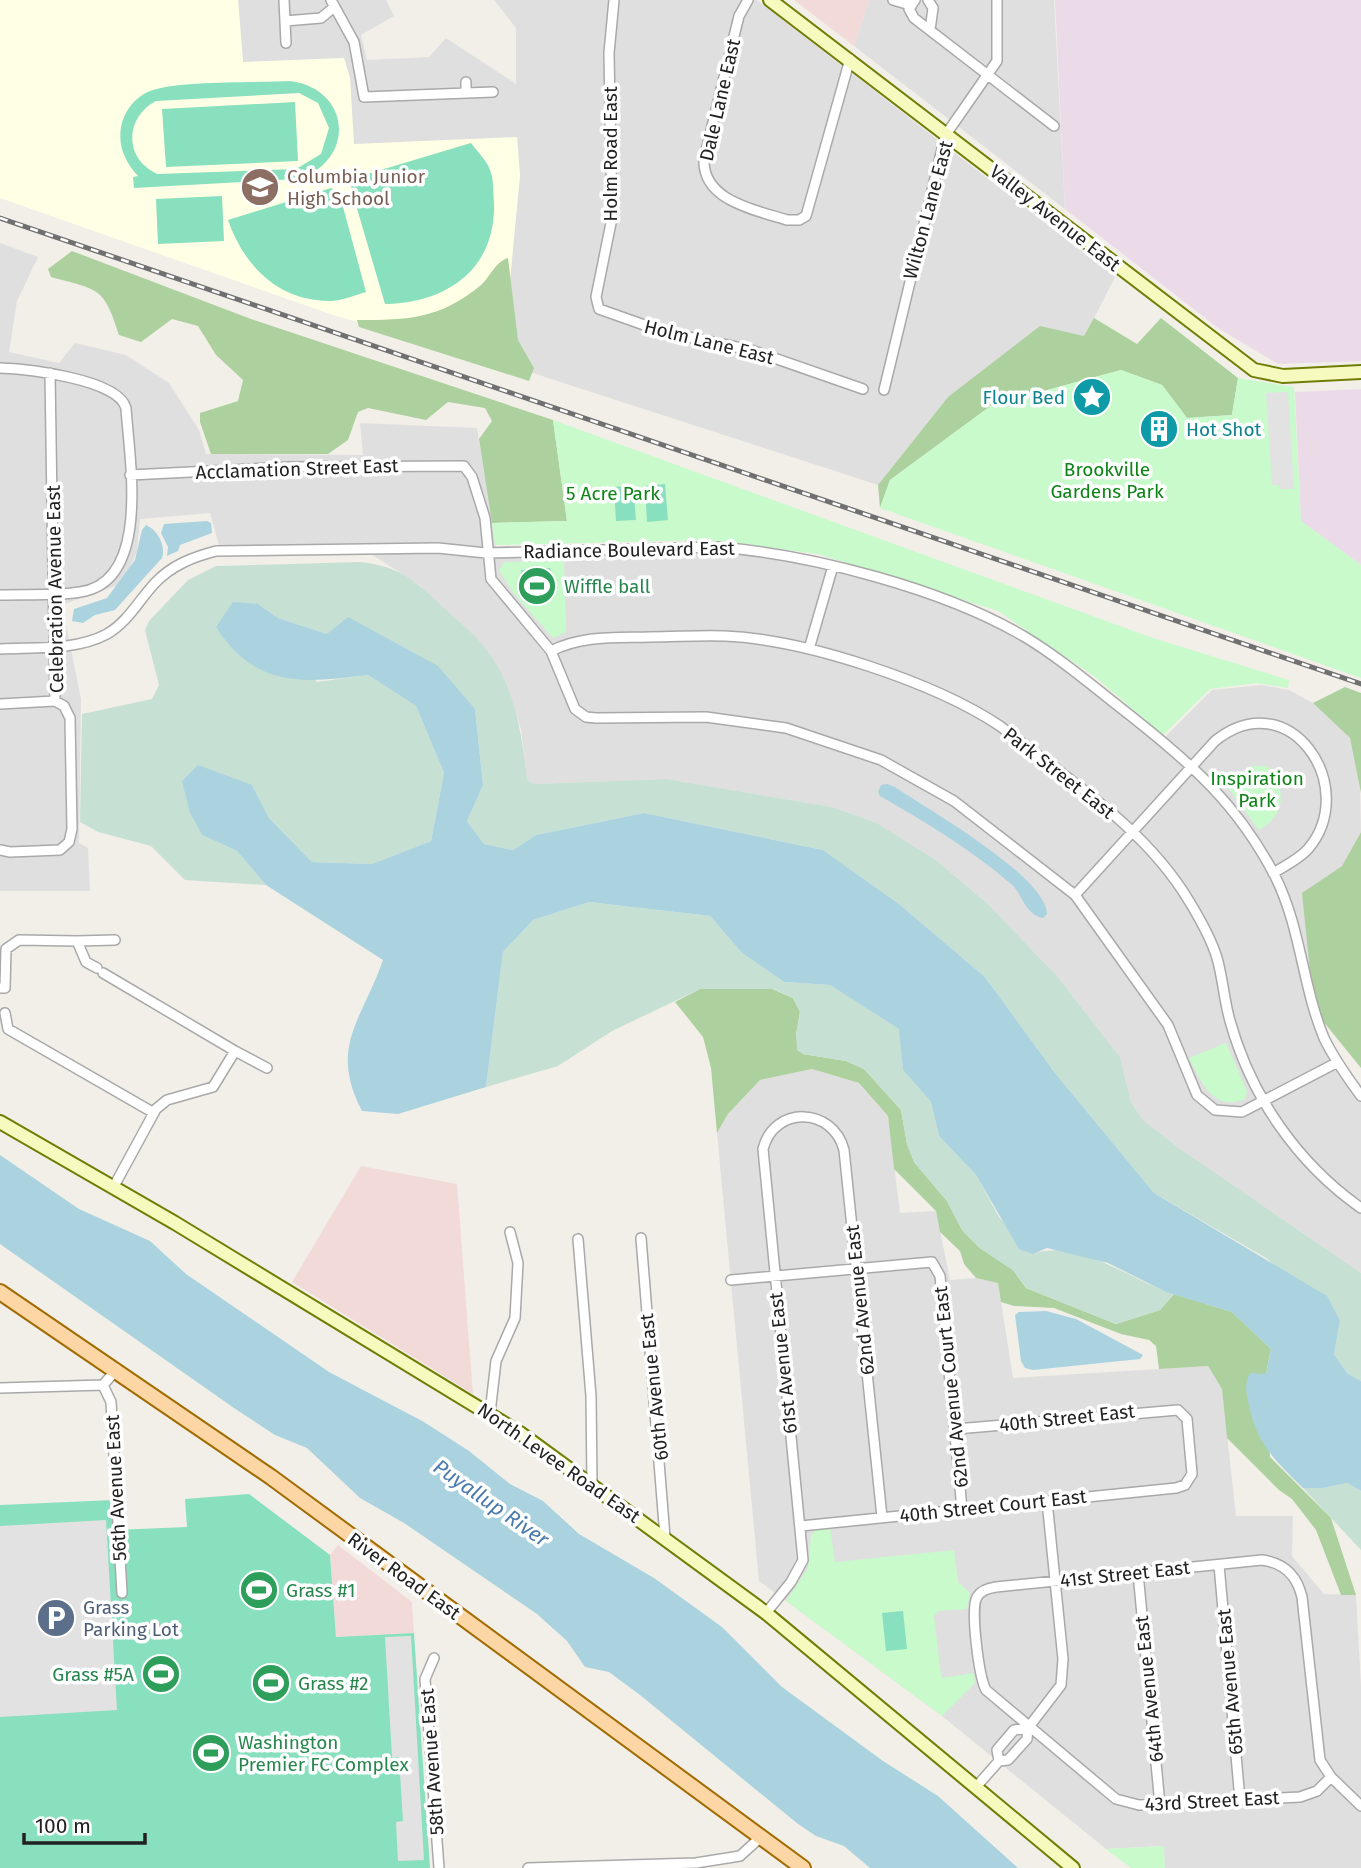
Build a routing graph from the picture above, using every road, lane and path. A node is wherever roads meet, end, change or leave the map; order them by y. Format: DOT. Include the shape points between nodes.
graph roads {
  1 [pos="284,0"];
  2 [pos="614,0"];
  3 [pos="748,0"];
  4 [pos="770,0"];
  5 [pos="893,0"];
  6 [pos="928,0"];
  7 [pos="997,0"];
  8 [pos="913,3"];
  9 [pos="332,4"];
  10 [pos="285,21"];
  11 [pos="930,30"];
  12 [pos="286,43"];
  13 [pos="850,59"];
  14 [pos="988,75"];
  15 [pos="466,82"];
  16 [pos="466,92"];
  17 [pos="493,92"];
  18 [pos="1054,126"];
  19 [pos="947,134"];
  20 [pos="598,305"];
  21 [pos="0,368"];
  22 [pos="1361,372"];
  23 [pos="50,373"];
  24 [pos="863,389"];
  25 [pos="884,390"];
  26 [pos="130,475"];
  27 [pos="486,552"];
  28 [pos="833,566"];
  29 [pos="54,592"];
  30 [pos="0,595"];
  31 [pos="55,647"];
  32 [pos="0,649"];
  33 [pos="809,649"];
  34 [pos="551,651"];
  35 [pos="55,701"];
  36 [pos="0,704"];
  37 [pos="1194,766"];
  38 [pos="1133,832"];
  39 [pos="0,849"];
  40 [pos="1273,873"];
  41 [pos="1075,895"];
  42 [pos="116,940"];
  43 [pos="77,941"];
  44 [pos="3,988"];
  45 [pos="5,1000"];
  46 [pos="5,1013"];
  47 [pos="234,1051"];
  48 [pos="1336,1063"];
  49 [pos="267,1068"];
  50 [pos="1361,1096"];
  51 [pos="1264,1101"];
  52 [pos="154,1113"];
  53 [pos="794,1117"];
  54 [pos="0,1122"];
  55 [pos="113,1188"];
  56 [pos="1361,1208"];
  57 [pos="510,1233"];
  58 [pos="641,1238"];
  59 [pos="578,1239"];
  60 [pos="857,1269"];
  61 [pos="773,1277"];
  62 [pos="731,1280"];
  63 [pos="0,1292"];
  64 [pos="117,1369"];
  65 [pos="103,1385"];
  66 [pos="0,1388"];
  67 [pos="490,1413"];
  68 [pos="956,1429"];
  69 [pos="592,1483"];
  70 [pos="1185,1485"];
  71 [pos="1046,1501"];
  72 [pos="962,1509"];
  73 [pos="882,1517"];
  74 [pos="801,1526"];
  75 [pos="665,1536"];
  76 [pos="1219,1565"];
  77 [pos="1138,1573"];
  78 [pos="1055,1581"];
  79 [pos="122,1593"];
  80 [pos="766,1613"];
  81 [pos="435,1658"];
  82 [pos="1028,1728"];
  83 [pos="999,1761"];
  84 [pos="1331,1777"];
  85 [pos="976,1787"];
  86 [pos="1240,1800"];
  87 [pos="1160,1805"];
  88 [pos="1361,1806"];
  89 [pos="762,1836"];
  90 [pos="439,1868"];
  91 [pos="528,1868"];
  92 [pos="803,1868"];
  93 [pos="1073,1868"];
  1 -- 10 [label="street"];
  2 -- 20 [label="street, Holm Road East" via="609,53 612,218"];
  3 -- 13 [label="street, Dale Lane East" via="739,16 704,159 707,181 721,195 787,220 806,216"];
  4 -- 13 [label="street, Valley Avenue East"];
  5 -- 8 [label="street"];
  6 -- 11 [label="street" via="933,8"];
  7 -- 14 [label="street, Wilton Lane East" via="999,51"];
  8 -- 11 [label="street" via="912,15"];
  9 -- 10 [label="street" via="321,18"];
  9 -- 16 [label="street" via="352,37 365,97"];
  10 -- 12 [label="street"];
  11 -- 14 [label="street"];
  13 -- 19 [label="street, Valley Avenue East"];
  14 -- 18 [label="street"];
  14 -- 19 [label="street, Wilton Lane East"];
  15 -- 16 [label="street"];
  16 -- 17 [label="street"];
  19 -- 22 [label="street, Valley Avenue East" via="1254,370 1283,376"];
  19 -- 25 [label="street, Wilton Lane East"];
  20 -- 24 [label="street, Holm Lane East" via="607,314 635,324 751,350"];
  21 -- 23 [label="street"];
  23 -- 26 [label="street" via="116,394 125,402"];
  23 -- 29 [label="street, Celebration Avenue East"];
  26 -- 27 [label="street, Acclamation Street East" via="291,467 464,466 485,518"];
  26 -- 29 [label="street" via="129,540 120,566 92,589"];
  27 -- 28 [label="street, Radiance Boulevard East" via="717,547 782,554"];
  27 -- 31 [label="street, Radiance Boulevard East" via="438,548 216,551 169,570 108,633"];
  27 -- 34 [label="street" via="491,579"];
  28 -- 33 [label="street"];
  28 -- 37 [label="street, Radiance Boulevard East" via="953,603 1024,637"];
  29 -- 30 [label="street"];
  29 -- 31 [label="street, Celebration Avenue East"];
  31 -- 32 [label="street, Radiance Boulevard East"];
  31 -- 35 [label="street, Celebration Avenue East"];
  33 -- 34 [label="street, Park Street East" via="724,636 583,638"];
  33 -- 38 [label="street, Park Street East" via="921,685 979,712"];
  34 -- 41 [label="street" via="580,714 744,720 835,743 881,760 954,801"];
  35 -- 36 [label="street"];
  35 -- 39 [label="street, Celebration Avenue East" via="70,718 69,842 54,852"];
  37 -- 38 [label="street"];
  37 -- 40 [label="street, Radiance Boulevard East" via="1226,802"];
  37 -- 40 [label="street" via="1223,735 1243,725 1282,726 1303,740 1318,763 1325,791 1324,818 1308,849"];
  38 -- 41 [label="street"];
  38 -- 51 [label="street, Park Street East" via="1188,899 1209,937 1241,1055"];
  40 -- 48 [label="street, Radiance Boulevard East" via="1295,925 1314,1010"];
  41 -- 51 [label="street" via="1168,1025 1197,1095 1215,1110 1242,1112"];
  42 -- 43 [label="street"];
  43 -- 44 [label="street" via="11,943 6,949"];
  43 -- 47 [label="street" via="86,962"];
  44 -- 45 [label="street"];
  46 -- 52 [label="street" via="8,1030"];
  47 -- 49 [label="street"];
  47 -- 52 [label="street" via="213,1087 167,1100"];
  48 -- 50 [label="street, Radiance Boulevard East"];
  48 -- 51 [label="street"];
  51 -- 56 [label="street, Park Street East" via="1311,1166"];
  52 -- 55 [label="street"];
  53 -- 60 [label="street, 62nd Avenue East" via="827,1122 842,1140"];
  53 -- 61 [label="street, 61st Avenue East" via="772,1129 763,1149"];
  54 -- 55 [label="street, North Levee Road East"];
  55 -- 67 [label="street, North Levee Road East"];
  57 -- 67 [label="street" via="518,1263 515,1318 496,1361"];
  58 -- 75 [label="street, 60th Avenue East"];
  59 -- 69 [label="street" via="592,1396"];
  60 -- 61 [label="street"];
  60 -- 68 [label="street, 62nd Avenue Court East" via="922,1261 936,1266"];
  60 -- 73 [label="street, 62nd Avenue East"];
  61 -- 62 [label="street"];
  61 -- 74 [label="street, 61st Avenue East"];
  63 -- 64 [label="main road, River Road East"];
  64 -- 65 [label="street"];
  64 -- 89 [label="main road, River Road East"];
  65 -- 66 [label="street"];
  65 -- 79 [label="street, 56th Avenue East" via="111,1402"];
  67 -- 69 [label="street, North Levee Road East"];
  68 -- 70 [label="street, 40th Street East" via="1178,1410 1187,1419 1193,1469"];
  68 -- 72 [label="street, 62nd Avenue Court East"];
  69 -- 75 [label="street, North Levee Road East"];
  70 -- 71 [label="street, 40th Street Court East"];
  71 -- 72 [label="street, 40th Street Court East"];
  71 -- 78 [label="street"];
  72 -- 73 [label="street, 40th Street Court East"];
  73 -- 74 [label="street, 40th Street Court East"];
  74 -- 80 [label="street, 61st Avenue East" via="803,1560 799,1571"];
  75 -- 80 [label="street, North Levee Road East"];
  76 -- 77 [label="street, 41st Street East"];
  76 -- 84 [label="street, 41st Street East" via="1276,1563 1290,1572 1300,1588 1318,1750"];
  76 -- 86 [label="street, 65th Avenue East"];
  77 -- 78 [label="street, 41st Street East"];
  77 -- 87 [label="street, 64th Avenue East"];
  78 -- 82 [label="street" via="1062,1679"];
  78 -- 82 [label="street, 41st Street East" via="990,1588 977,1597 983,1685"];
  80 -- 85 [label="street, North Levee Road East"];
  81 -- 90 [label="street, 58th Avenue East" via="425,1679"];
  82 -- 83 [label="street" via="1027,1739 1008,1760"];
  82 -- 83 [label="street" via="1014,1730 997,1750"];
  82 -- 87 [label="street, 43rd Street East" via="1109,1795 1130,1804"];
  83 -- 85 [label="street"];
  84 -- 86 [label="street, 43rd Street East" via="1307,1795"];
  84 -- 88 [label="street"];
  85 -- 93 [label="street, North Levee Road East"];
  86 -- 87 [label="street, 43rd Street East"];
  89 -- 91 [label="street" via="740,1856 696,1863"];
  89 -- 92 [label="main road, River Road East"];
}
